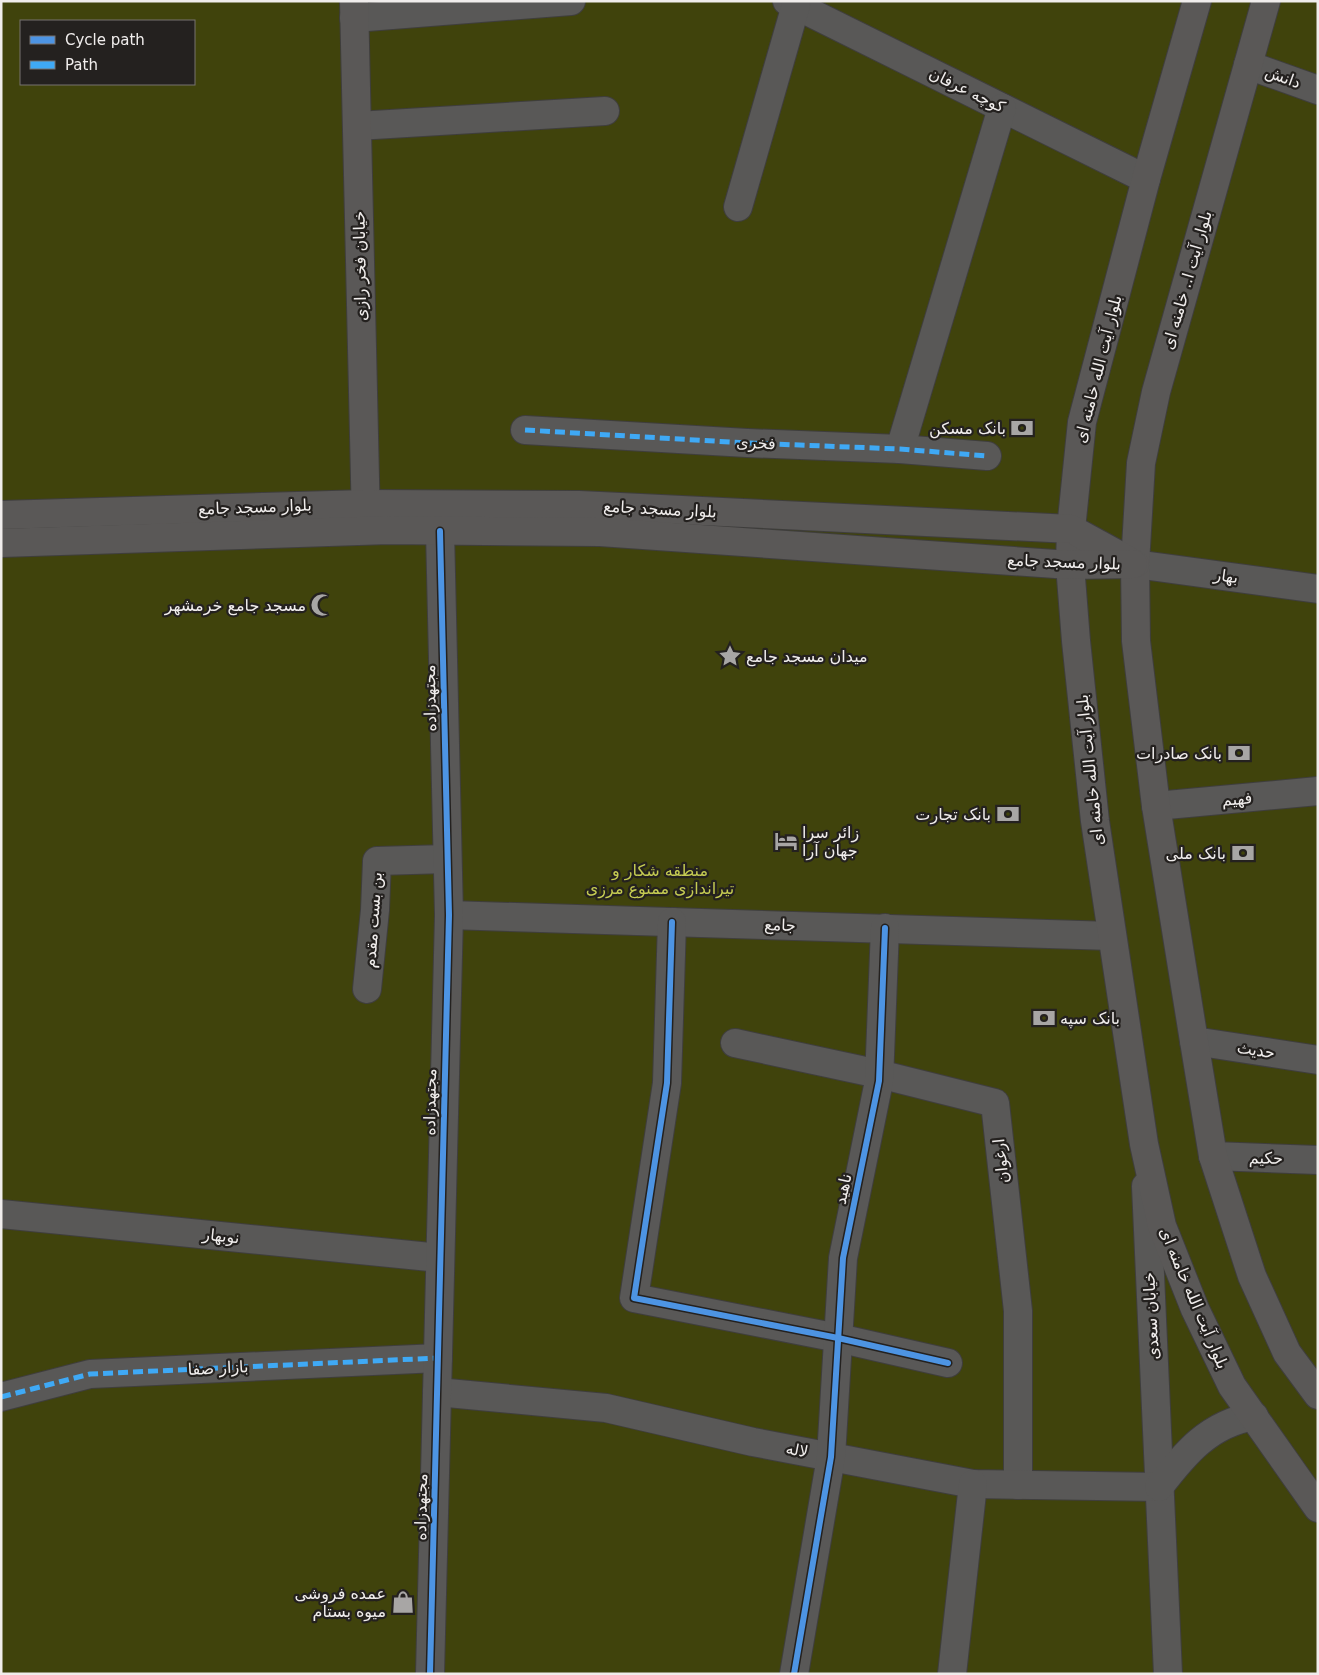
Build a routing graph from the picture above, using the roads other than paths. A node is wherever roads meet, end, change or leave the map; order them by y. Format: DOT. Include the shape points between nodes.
graph roads {
  1 [pos="571,1"];
  2 [pos="1196,1"];
  3 [pos="1266,1"];
  4 [pos="791,3"];
  5 [pos="354,9"];
  6 [pos="1248,65"];
  7 [pos="1318,90"];
  8 [pos="1002,108"];
  9 [pos="606,110"];
  10 [pos="357,126"];
  11 [pos="1146,180"];
  12 [pos="738,207"];
  13 [pos="526,430"];
  14 [pos="900,449"];
  15 [pos="987,456"];
  16 [pos="366,504"];
  17 [pos="1,515"];
  18 [pos="1071,529"];
  19 [pos="366,531"];
  20 [pos="440,531"];
  21 [pos="1,543"];
  22 [pos="1135,564"];
  23 [pos="1070,565"];
  24 [pos="1318,589"];
  25 [pos="1318,791"];
  26 [pos="1156,806"];
  27 [pos="448,859"];
  28 [pos="449,915"];
  29 [pos="672,922"];
  30 [pos="885,928"];
  31 [pos="1112,936"];
  32 [pos="367,989"];
  33 [pos="1194,1041"];
  34 [pos="735,1043"];
  35 [pos="1318,1060"];
  36 [pos="879,1074"];
  37 [pos="1144,1144"];
  38 [pos="1213,1156"];
  39 [pos="1318,1160"];
  40 [pos="1,1214"];
  41 [pos="440,1258"];
  42 [pos="838,1338"];
  43 [pos="438,1358"];
  44 [pos="948,1363"];
  45 [pos="437,1392"];
  46 [pos="1318,1395"];
  47 [pos="1,1396"];
  48 [pos="1254,1416"];
  49 [pos="831,1457"];
  50 [pos="973,1484"];
  51 [pos="1018,1485"];
  52 [pos="1159,1487"];
  53 [pos="1318,1508"];
  54 [pos="430,1674"];
  55 [pos="794,1674"];
  56 [pos="952,1674"];
  57 [pos="1168,1674"];
  1 -- 5 [label="street"];
  2 -- 11 [label="main road, بلوار آیت الله خامنه ای"];
  3 -- 6 [label="main road, بلوار آیت ا.. خامنه ای"];
  4 -- 8 [label="street, کوچه عرفان"];
  4 -- 12 [label="street"];
  5 -- 10 [label="main road, خیابان فخر رازی"];
  6 -- 7 [label="street, دانش"];
  6 -- 22 [label="main road, بلوار آیت ا.. خامنه ای" via="1156,392 1141,464"];
  8 -- 11 [label="street, کوچه عرفان"];
  8 -- 14 [label="street"];
  9 -- 10 [label="street"];
  10 -- 16 [label="main road, خیابان فخر رازی"];
  11 -- 18 [label="main road, بلوار آیت الله خامنه ای" via="1082,422"];
  13 -- 14 [label="street, فخری"];
  14 -- 15 [label="street, فخری"];
  16 -- 17 [label="main road, بلوار مسجد جامع"];
  16 -- 18 [label="main road, بلوار مسجد جامع" via="579,505"];
  16 -- 19 [label="main road, خیابان فخر رازی"];
  18 -- 22 [label="main road, بلوار مسجد جامع"];
  18 -- 23 [label="main road, بلوار آیت الله خامنه ای"];
  19 -- 20 [label="main road, بلوار مسجد جامع"];
  19 -- 21 [label="main road, بلوار مسجد جامع"];
  20 -- 23 [label="main road, بلوار مسجد جامع" via="600,532"];
  20 -- 27 [label="street, مجتهدزاده"];
  22 -- 23 [label="main road, بلوار مسجد جامع"];
  22 -- 24 [label="street, بهار"];
  22 -- 26 [label="main road" via="1136,641"];
  23 -- 31 [label="main road, بلوار آیت الله خامنه ای" via="1095,821"];
  25 -- 26 [label="street, فهیم"];
  26 -- 33 [label="main road"];
  27 -- 28 [label="street, مجتهدزاده"];
  27 -- 32 [label="street, بن بست مقدم" via="377,862 376,910"];
  28 -- 29 [label="street, جامع"];
  28 -- 41 [label="street, مجتهدزاده"];
  29 -- 30 [label="street, جامع"];
  29 -- 42 [label="street" via="667,1083 634,1298"];
  30 -- 31 [label="street, جامع"];
  30 -- 36 [label="street, ناهید"];
  31 -- 37 [label="main road, بلوار آیت الله خامنه ای"];
  33 -- 35 [label="street, حدیث"];
  33 -- 38 [label="main road"];
  34 -- 36 [label="street, ارغوان"];
  36 -- 42 [label="street, ناهید" via="843,1258"];
  36 -- 51 [label="street, ارغوان" via="995,1103 1018,1311"];
  37 -- 48 [label="main road, بلوار آیت الله خامنه ای" via="1162,1226 1195,1310 1232,1386"];
  37 -- 52 [label="street, خیابان سعدی"];
  38 -- 39 [label="street, حکیم"];
  38 -- 46 [label="main road" via="1252,1276 1287,1352"];
  40 -- 41 [label="street, نوبهار"];
  41 -- 43 [label="street, مجتهدزاده"];
  42 -- 44 [label="street"];
  42 -- 49 [label="street, ناهید"];
  43 -- 45 [label="street, مجتهدزاده"];
  43 -- 47 [label="street, بازار صفا" via="90,1374"];
  45 -- 49 [label="street, لاله" via="606,1408"];
  45 -- 54 [label="street, مجتهدزاده"];
  48 -- 52 [label="street" via="1235,1420 1210,1433 1183,1456"];
  48 -- 53 [label="main road, بلوار آیت الله خامنه ای"];
  49 -- 50 [label="street, لاله"];
  49 -- 55 [label="street, ناهید"];
  50 -- 51 [label="street, لاله"];
  50 -- 56 [label="street"];
  51 -- 52 [label="street, لاله"];
  52 -- 57 [label="street, خیابان سعدی"];
}
